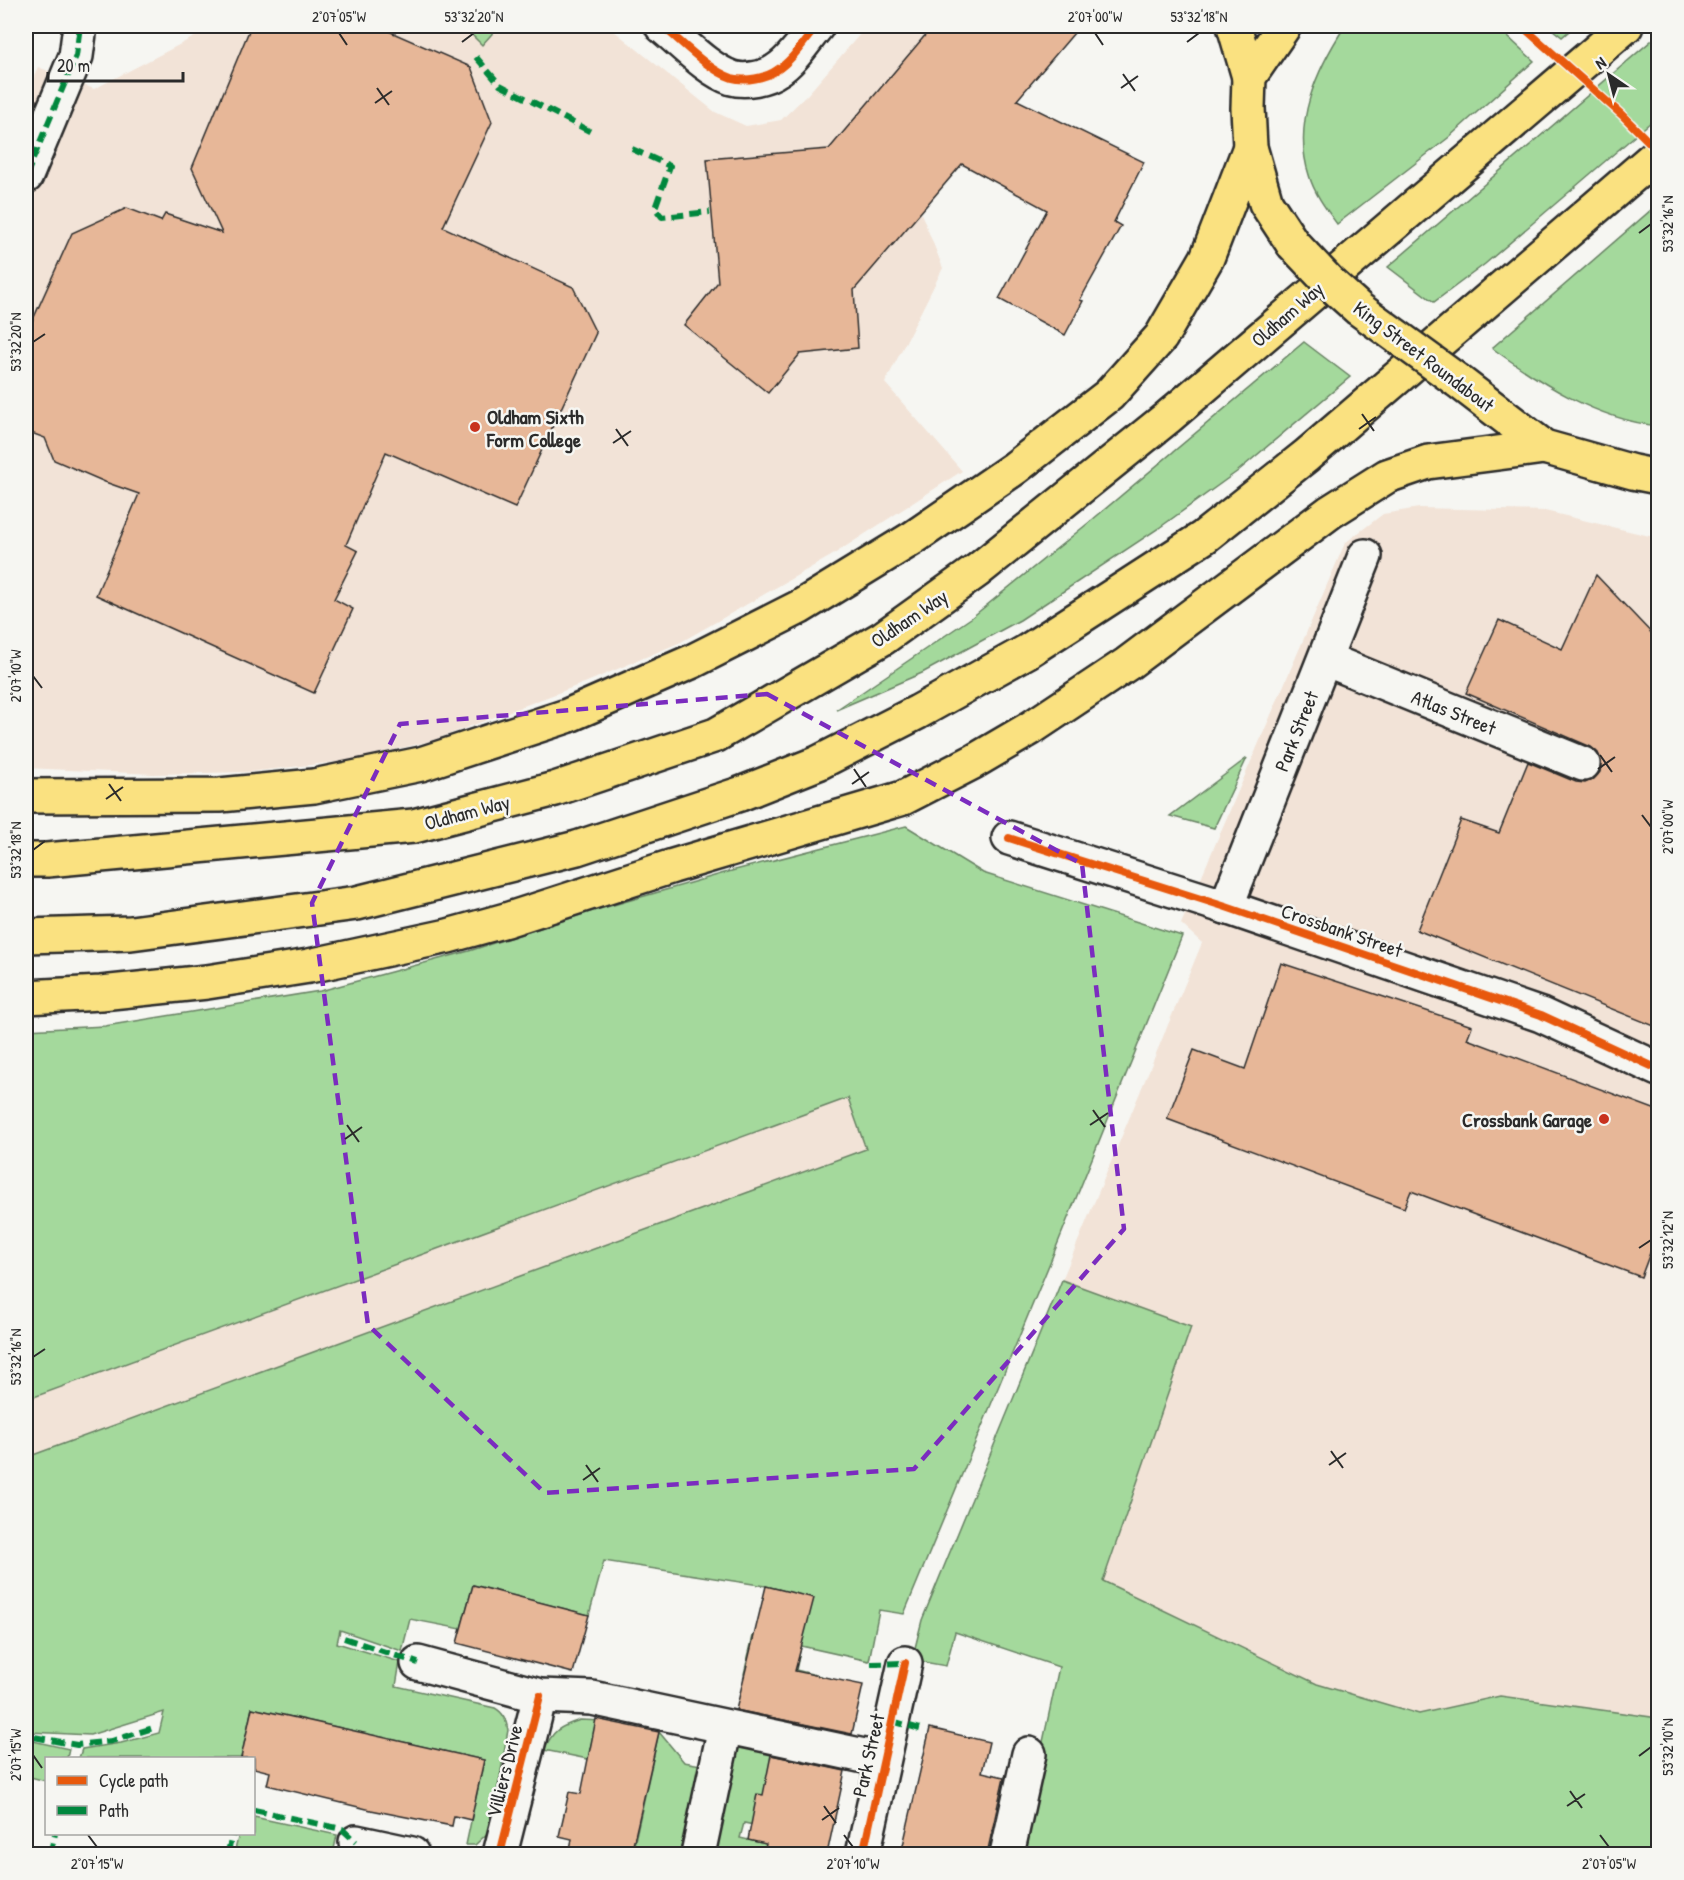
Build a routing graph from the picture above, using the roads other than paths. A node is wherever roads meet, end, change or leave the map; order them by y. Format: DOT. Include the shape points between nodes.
graph roads {
  1 [pos="80,26"];
  2 [pos="662,26"];
  3 [pos="817,26"];
  4 [pos="1234,26"];
  5 [pos="1284,26"];
  6 [pos="1626,26"];
  7 [pos="1249,77"];
  8 [pos="1250,147"];
  9 [pos="1659,154"];
  10 [pos="26,176"];
  11 [pos="1544,447"];
  12 [pos="1659,477"];
  13 [pos="1365,556"];
  14 [pos="1325,659"];
  15 [pos="1583,764"];
  16 [pos="26,796"];
  17 [pos="1009,838"];
  18 [pos="33,857"];
  19 [pos="1226,907"];
  20 [pos="26,936"];
  21 [pos="26,997"];
  22 [pos="1659,1069"];
  23 [pos="418,1663"];
  24 [pos="905,1663"];
  25 [pos="540,1696"];
  26 [pos="725,1727"];
  27 [pos="1029,1754"];
  28 [pos="883,1760"];
  29 [pos="356,1842"];
  30 [pos="412,1854"];
  31 [pos="500,1854"];
  32 [pos="698,1854"];
  33 [pos="863,1854"];
  34 [pos="1007,1854"];
  1 -- 10 [label="street" via="76,56"];
  2 -- 3 [label="street" via="711,66 733,78 754,79 777,71"];
  4 -- 7 [label="main road, King Street Roundabout"];
  5 -- 7 [label="main road"];
  6 -- 18 [label="main road, Oldham Way" via="1167,418 978,570 883,638 716,735 555,789 414,826"];
  7 -- 8 [label="main road, King Street Roundabout"];
  8 -- 11 [label="main road, King Street Roundabout, bridge" via="1266,203 1293,244 1330,283"];
  8 -- 16 [label="main road" via="1207,258 1161,337 1109,394 1006,475 800,607 693,661 567,716 421,764 314,786 220,795"];
  9 -- 20 [label="main road" via="1306,456 1204,537 1026,652 818,763 740,794 577,848 357,903 132,933"];
  11 -- 12 [label="main road, King Street Roundabout"];
  11 -- 21 [label="main road" via="1428,462 1387,476 1330,512 1127,664 1041,722 903,798 448,936 309,966 207,982"];
  13 -- 14 [label="street, Park Street"];
  14 -- 15 [label="street, Atlas Street"];
  14 -- 19 [label="street, Park Street"];
  17 -- 19 [label="street, Crossbank Street"];
  19 -- 22 [label="street, Crossbank Street" via="1541,1016"];
  23 -- 25 [label="street"];
  24 -- 28 [label="street, Park Street"];
  25 -- 26 [label="street" via="592,1698"];
  25 -- 31 [label="street, Villiers Drive"];
  26 -- 28 [label="street"];
  26 -- 32 [label="street"];
  27 -- 34 [label="street"];
  28 -- 33 [label="street, Park Street"];
  29 -- 30 [label="street"];
}
